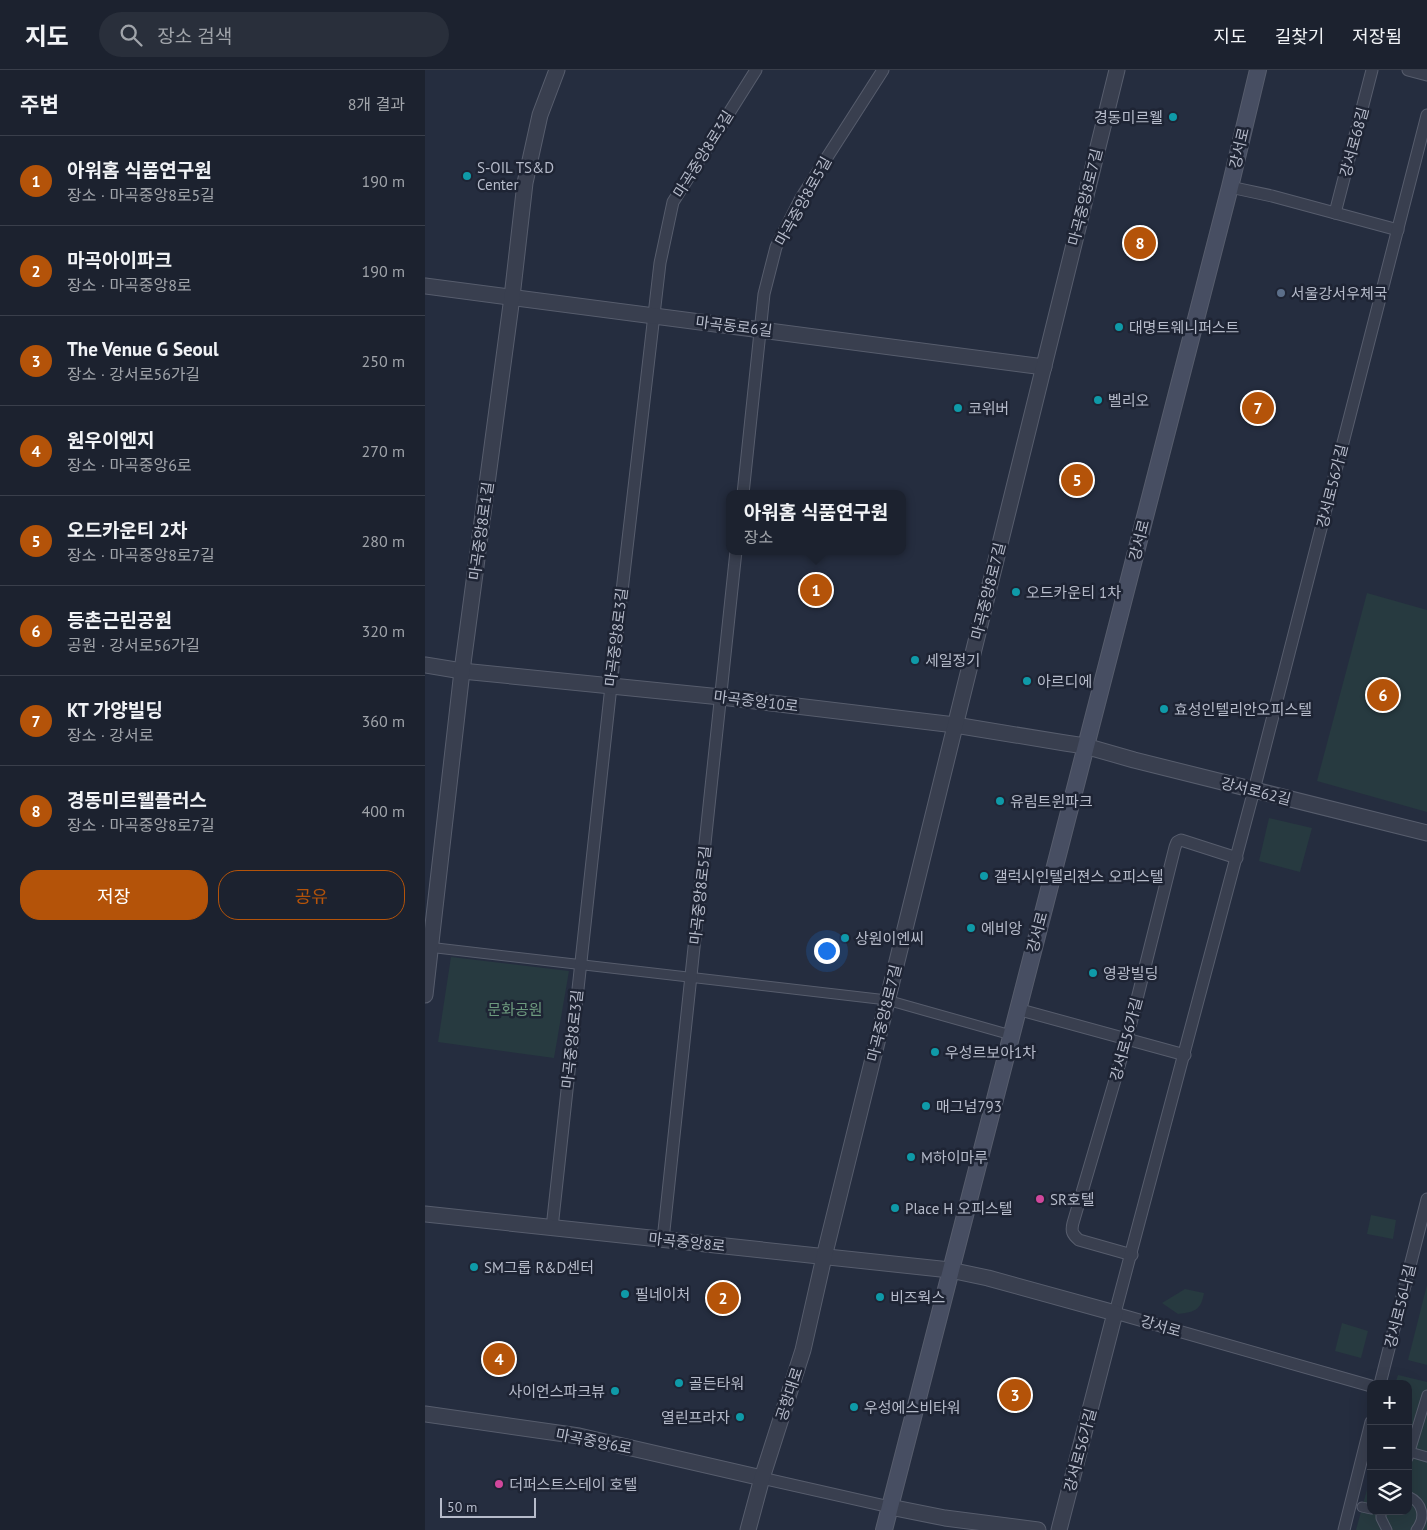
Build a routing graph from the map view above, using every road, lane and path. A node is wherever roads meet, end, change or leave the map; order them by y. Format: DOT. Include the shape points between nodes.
graph roads {
  1 [pos="557,70"];
  2 [pos="756,70"];
  3 [pos="883,70"];
  4 [pos="1117,70"];
  5 [pos="1258,70"];
  6 [pos="1373,70"];
  7 [pos="1408,70"];
  8 [pos="1427,75"];
  9 [pos="1427,115"];
  10 [pos="1229,187"];
  11 [pos="1335,213"];
  12 [pos="1398,230"];
  13 [pos="425,286"];
  14 [pos="512,297"];
  15 [pos="654,316"];
  16 [pos="761,330"];
  17 [pos="1043,367"];
  18 [pos="743,490"];
  19 [pos="737,555"];
  20 [pos="425,665"];
  21 [pos="462,671"];
  22 [pos="611,686"];
  23 [pos="721,697"];
  24 [pos="955,725"];
  25 [pos="1085,746"];
  26 [pos="1254,790"];
  27 [pos="1427,833"];
  28 [pos="1237,858"];
  29 [pos="428,947"];
  30 [pos="580,964"];
  31 [pos="691,977"];
  32 [pos="425,995"];
  33 [pos="887,1000"];
  34 [pos="1017,1010"];
  35 [pos="1011,1035"];
  36 [pos="1127,1039"];
  37 [pos="1185,1055"];
  38 [pos="1427,1199"];
  39 [pos="425,1214"];
  40 [pos="552,1228"];
  41 [pos="663,1240"];
  42 [pos="1132,1255"];
  43 [pos="824,1257"];
  44 [pos="950,1270"];
  45 [pos="1115,1313"];
  46 [pos="1381,1380"];
  47 [pos="1367,1385"];
  48 [pos="1427,1395"];
  49 [pos="425,1414"];
  50 [pos="1370,1425"];
  51 [pos="1412,1445"];
  52 [pos="1412,1455"];
  53 [pos="1427,1457"];
  54 [pos="762,1478"];
  55 [pos="1412,1498"];
  56 [pos="1423,1505"];
  57 [pos="890,1507"];
  58 [pos="1381,1515"];
  59 [pos="748,1530"];
  60 [pos="884,1530"];
  61 [pos="1038,1530"];
  62 [pos="1059,1530"];
  63 [pos="1344,1530"];
  64 [pos="1387,1530"];
  65 [pos="1416,1530"];
  1 -- 14 [label="street, 마곡중앙8로1길" via="540,115 525,184"];
  2 -- 15 [label="street, 마곡중앙8로3길" via="673,202 660,263"];
  3 -- 16 [label="street, 마곡중앙8로5길" via="801,198 776,247 764,294"];
  4 -- 17 [label="street, 마곡중앙8로7길"];
  5 -- 10 [label="main road, 강서로"];
  6 -- 11 [label="street, 강서로68길"];
  7 -- 8 [label="street"];
  9 -- 12 [label="street, 강서로56가길"];
  10 -- 11 [label="street"];
  10 -- 25 [label="main road, 강서로"];
  11 -- 12 [label="street"];
  12 -- 26 [label="street, 강서로56가길"];
  13 -- 14 [label="street, 마곡동로6길"];
  14 -- 15 [label="street, 마곡동로6길"];
  14 -- 21 [label="street, 마곡중앙8로1길"];
  15 -- 16 [label="street, 마곡동로6길"];
  15 -- 22 [label="street, 마곡중앙8로3길"];
  16 -- 17 [label="street, 마곡동로6길"];
  16 -- 18 [label="street, 마곡중앙8로5길"];
  17 -- 24 [label="street, 마곡중앙8로7길"];
  19 -- 23 [label="street, 마곡중앙8로5길"];
  20 -- 21 [label="street, 마곡중앙10로"];
  21 -- 22 [label="street, 마곡중앙10로"];
  21 -- 29 [label="street, 마곡중앙8로1길"];
  22 -- 23 [label="street, 마곡중앙10로"];
  22 -- 30 [label="street, 마곡중앙8로3길"];
  23 -- 24 [label="street, 마곡중앙10로"];
  23 -- 31 [label="street, 마곡중앙8로5길"];
  24 -- 25 [label="street, 마곡중앙10로"];
  24 -- 33 [label="street, 마곡중앙8로7길"];
  25 -- 26 [label="street, 강서로62길"];
  25 -- 34 [label="main road, 강서로"];
  26 -- 27 [label="street, 강서로62길"];
  26 -- 28 [label="street, 강서로56가길"];
  28 -- 36 [label="street, 강서로56가길" via="1181,840 1177,842"];
  28 -- 37 [label="street, 강서로56가길"];
  29 -- 30 [label="street"];
  29 -- 32 [label="street, 마곡중앙8로1길"];
  30 -- 31 [label="street"];
  30 -- 40 [label="street, 마곡중앙8로3길"];
  31 -- 33 [label="street"];
  31 -- 41 [label="street, 마곡중앙8로5길"];
  33 -- 35 [label="street"];
  33 -- 43 [label="street, 마곡중앙8로7길"];
  34 -- 35 [label="main road, 강서로"];
  34 -- 36 [label="street"];
  35 -- 44 [label="main road, 강서로"];
  36 -- 37 [label="street"];
  36 -- 42 [label="street, 강서로56가길" via="1071,1230 1079,1240"];
  37 -- 42 [label="street, 강서로56가길"];
  38 -- 46 [label="street, 강서로56나길"];
  39 -- 40 [label="street, 마곡중앙8로"];
  40 -- 41 [label="street, 마곡중앙8로"];
  41 -- 43 [label="street, 마곡중앙8로"];
  42 -- 45 [label="street, 강서로56가길"];
  43 -- 44 [label="street, 마곡중앙8로"];
  43 -- 54 [label="street, 공항대로" via="803,1350"];
  44 -- 45 [label="street, 강서로"];
  44 -- 57 [label="main road, 강서로"];
  45 -- 47 [label="street, 강서로"];
  45 -- 62 [label="street, 강서로56가길"];
  48 -- 51 [label="street"];
  49 -- 54 [label="street, 마곡중앙6로" via="579,1436"];
  50 -- 63 [label="street"];
  52 -- 53 [label="street"];
  54 -- 57 [label="street"];
  54 -- 59 [label="street, 공항대로"];
  55 -- 56 [label="street"];
  56 -- 65 [label="street" via="1421,1524"];
  57 -- 60 [label="main road, 강서로"];
  57 -- 61 [label="street"];
  58 -- 64 [label="street"];
}
